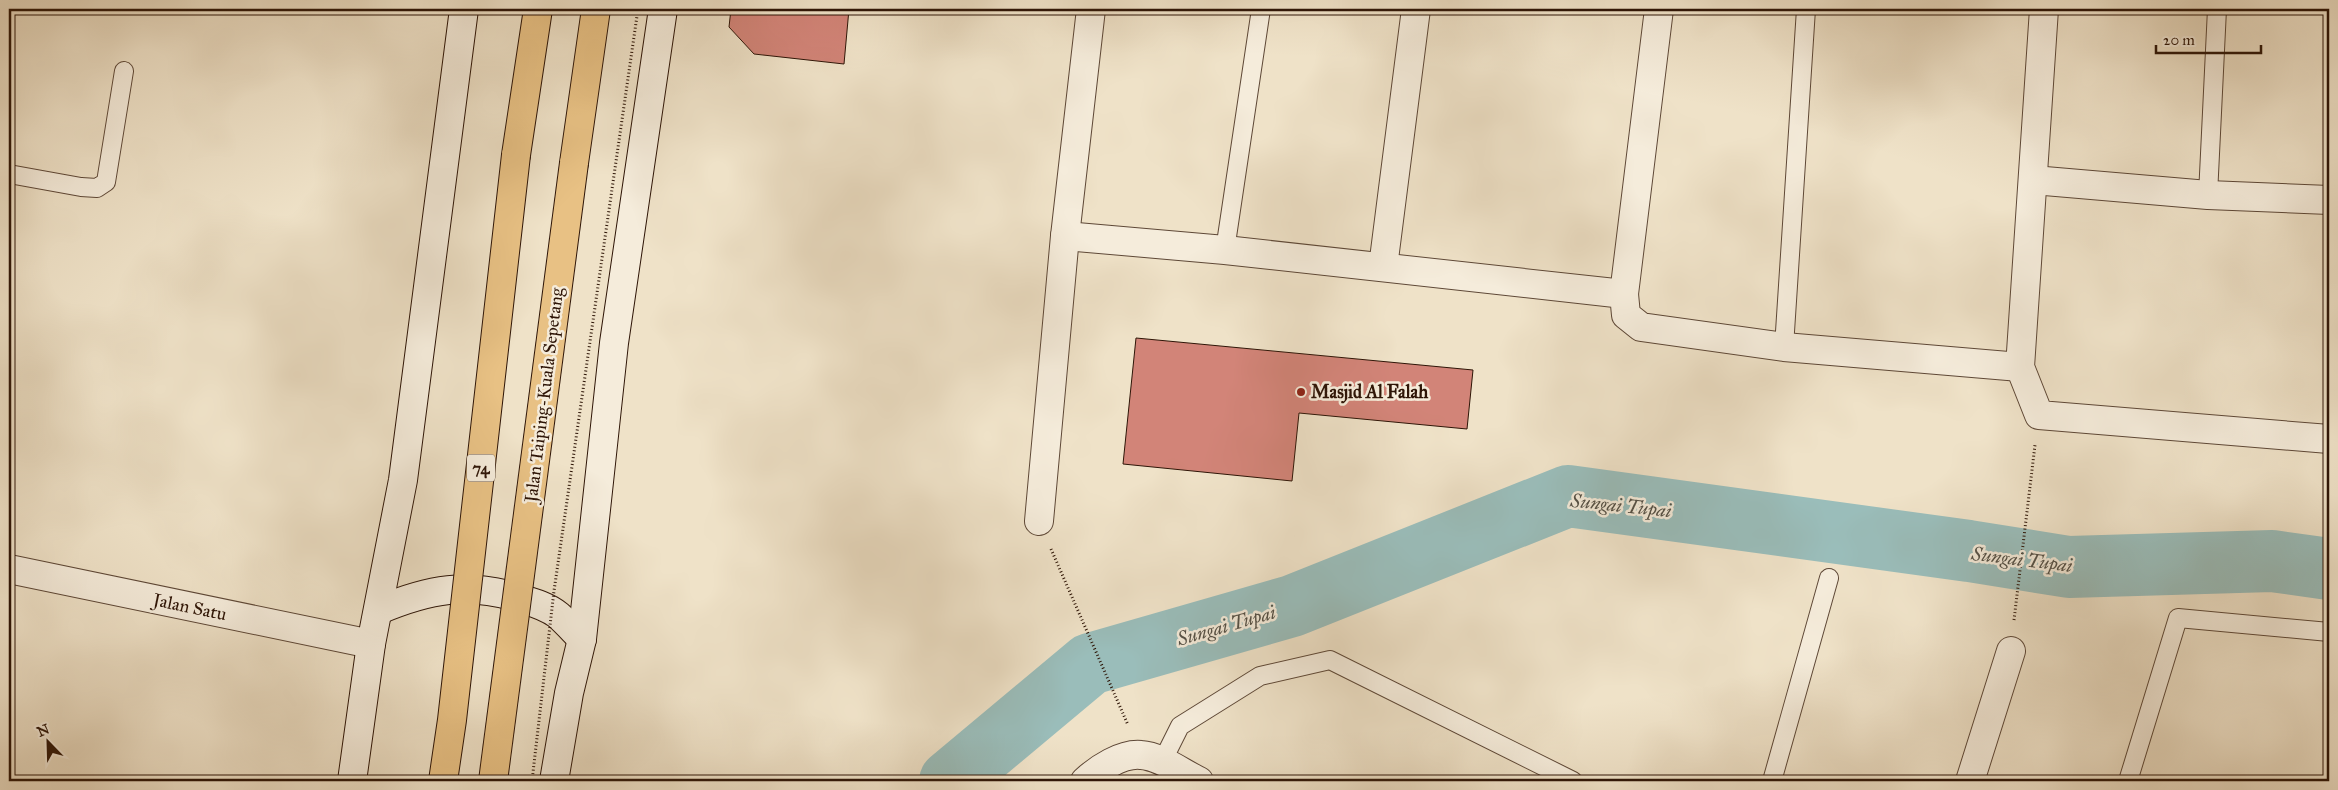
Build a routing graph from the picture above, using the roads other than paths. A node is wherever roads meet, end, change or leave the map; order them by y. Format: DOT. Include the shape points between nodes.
graph roads {
  1 [pos="464,9"];
  2 [pos="538,9"];
  3 [pos="596,9"];
  4 [pos="664,9"];
  5 [pos="1091,9"];
  6 [pos="1261,9"];
  7 [pos="1416,9"];
  8 [pos="1659,9"];
  9 [pos="1806,9"];
  10 [pos="2044,9"];
  11 [pos="2217,9"];
  12 [pos="124,71"];
  13 [pos="9,174"];
  14 [pos="2033,180"];
  15 [pos="2208,195"];
  16 [pos="2329,200"];
  17 [pos="1065,236"];
  18 [pos="1226,250"];
  19 [pos="1383,267"];
  20 [pos="1624,294"];
  21 [pos="1784,347"];
  22 [pos="2020,367"];
  23 [pos="2329,439"];
  24 [pos="1039,521"];
  25 [pos="9,569"];
  26 [pos="1830,578"];
  27 [pos="379,610"];
  28 [pos="2329,632"];
  29 [pos="582,639"];
  30 [pos="371,644"];
  31 [pos="2010,651"];
  32 [pos="1151,758"];
  33 [pos="352,781"];
  34 [pos="443,781"];
  35 [pos="493,781"];
  36 [pos="554,781"];
  37 [pos="1085,781"];
  38 [pos="1199,781"];
  39 [pos="1573,781"];
  40 [pos="1772,781"];
  41 [pos="1970,781"];
  42 [pos="2128,781"];
  1 -- 27 [label="street" via="403,480"];
  2 -- 34 [label="main road, 74, bridge" via="516,155"];
  3 -- 35 [label="main road, Jalan Taiping-Kuala Sepetang, bridge"];
  4 -- 29 [label="street" via="614,343"];
  5 -- 17 [label="street"];
  6 -- 18 [label="lane"];
  7 -- 19 [label="street"];
  8 -- 20 [label="street"];
  9 -- 21 [label="lane"];
  10 -- 14 [label="street"];
  11 -- 15 [label="lane"];
  12 -- 13 [label="lane" via="106,182 97,188 80,188"];
  14 -- 15 [label="street"];
  14 -- 22 [label="street"];
  15 -- 16 [label="street"];
  17 -- 18 [label="street"];
  17 -- 24 [label="street"];
  18 -- 19 [label="street"];
  19 -- 20 [label="street"];
  20 -- 21 [label="street" via="1626,315 1641,327"];
  21 -- 22 [label="street"];
  22 -- 23 [label="street" via="2039,415"];
  25 -- 30 [label="street, Jalan Satu"];
  26 -- 40 [label="lane"];
  27 -- 29 [label="street" via="411,597 452,588 492,590 545,607 557,614"];
  27 -- 30 [label="street"];
  28 -- 42 [label="lane" via="2178,618"];
  29 -- 36 [label="street"];
  30 -- 33 [label="street"];
  31 -- 41 [label="street"];
  32 -- 37 [label="street" via="1119,759"];
  32 -- 38 [label="street"];
  32 -- 39 [label="lane" via="1180,726 1260,676 1330,660"];
}
